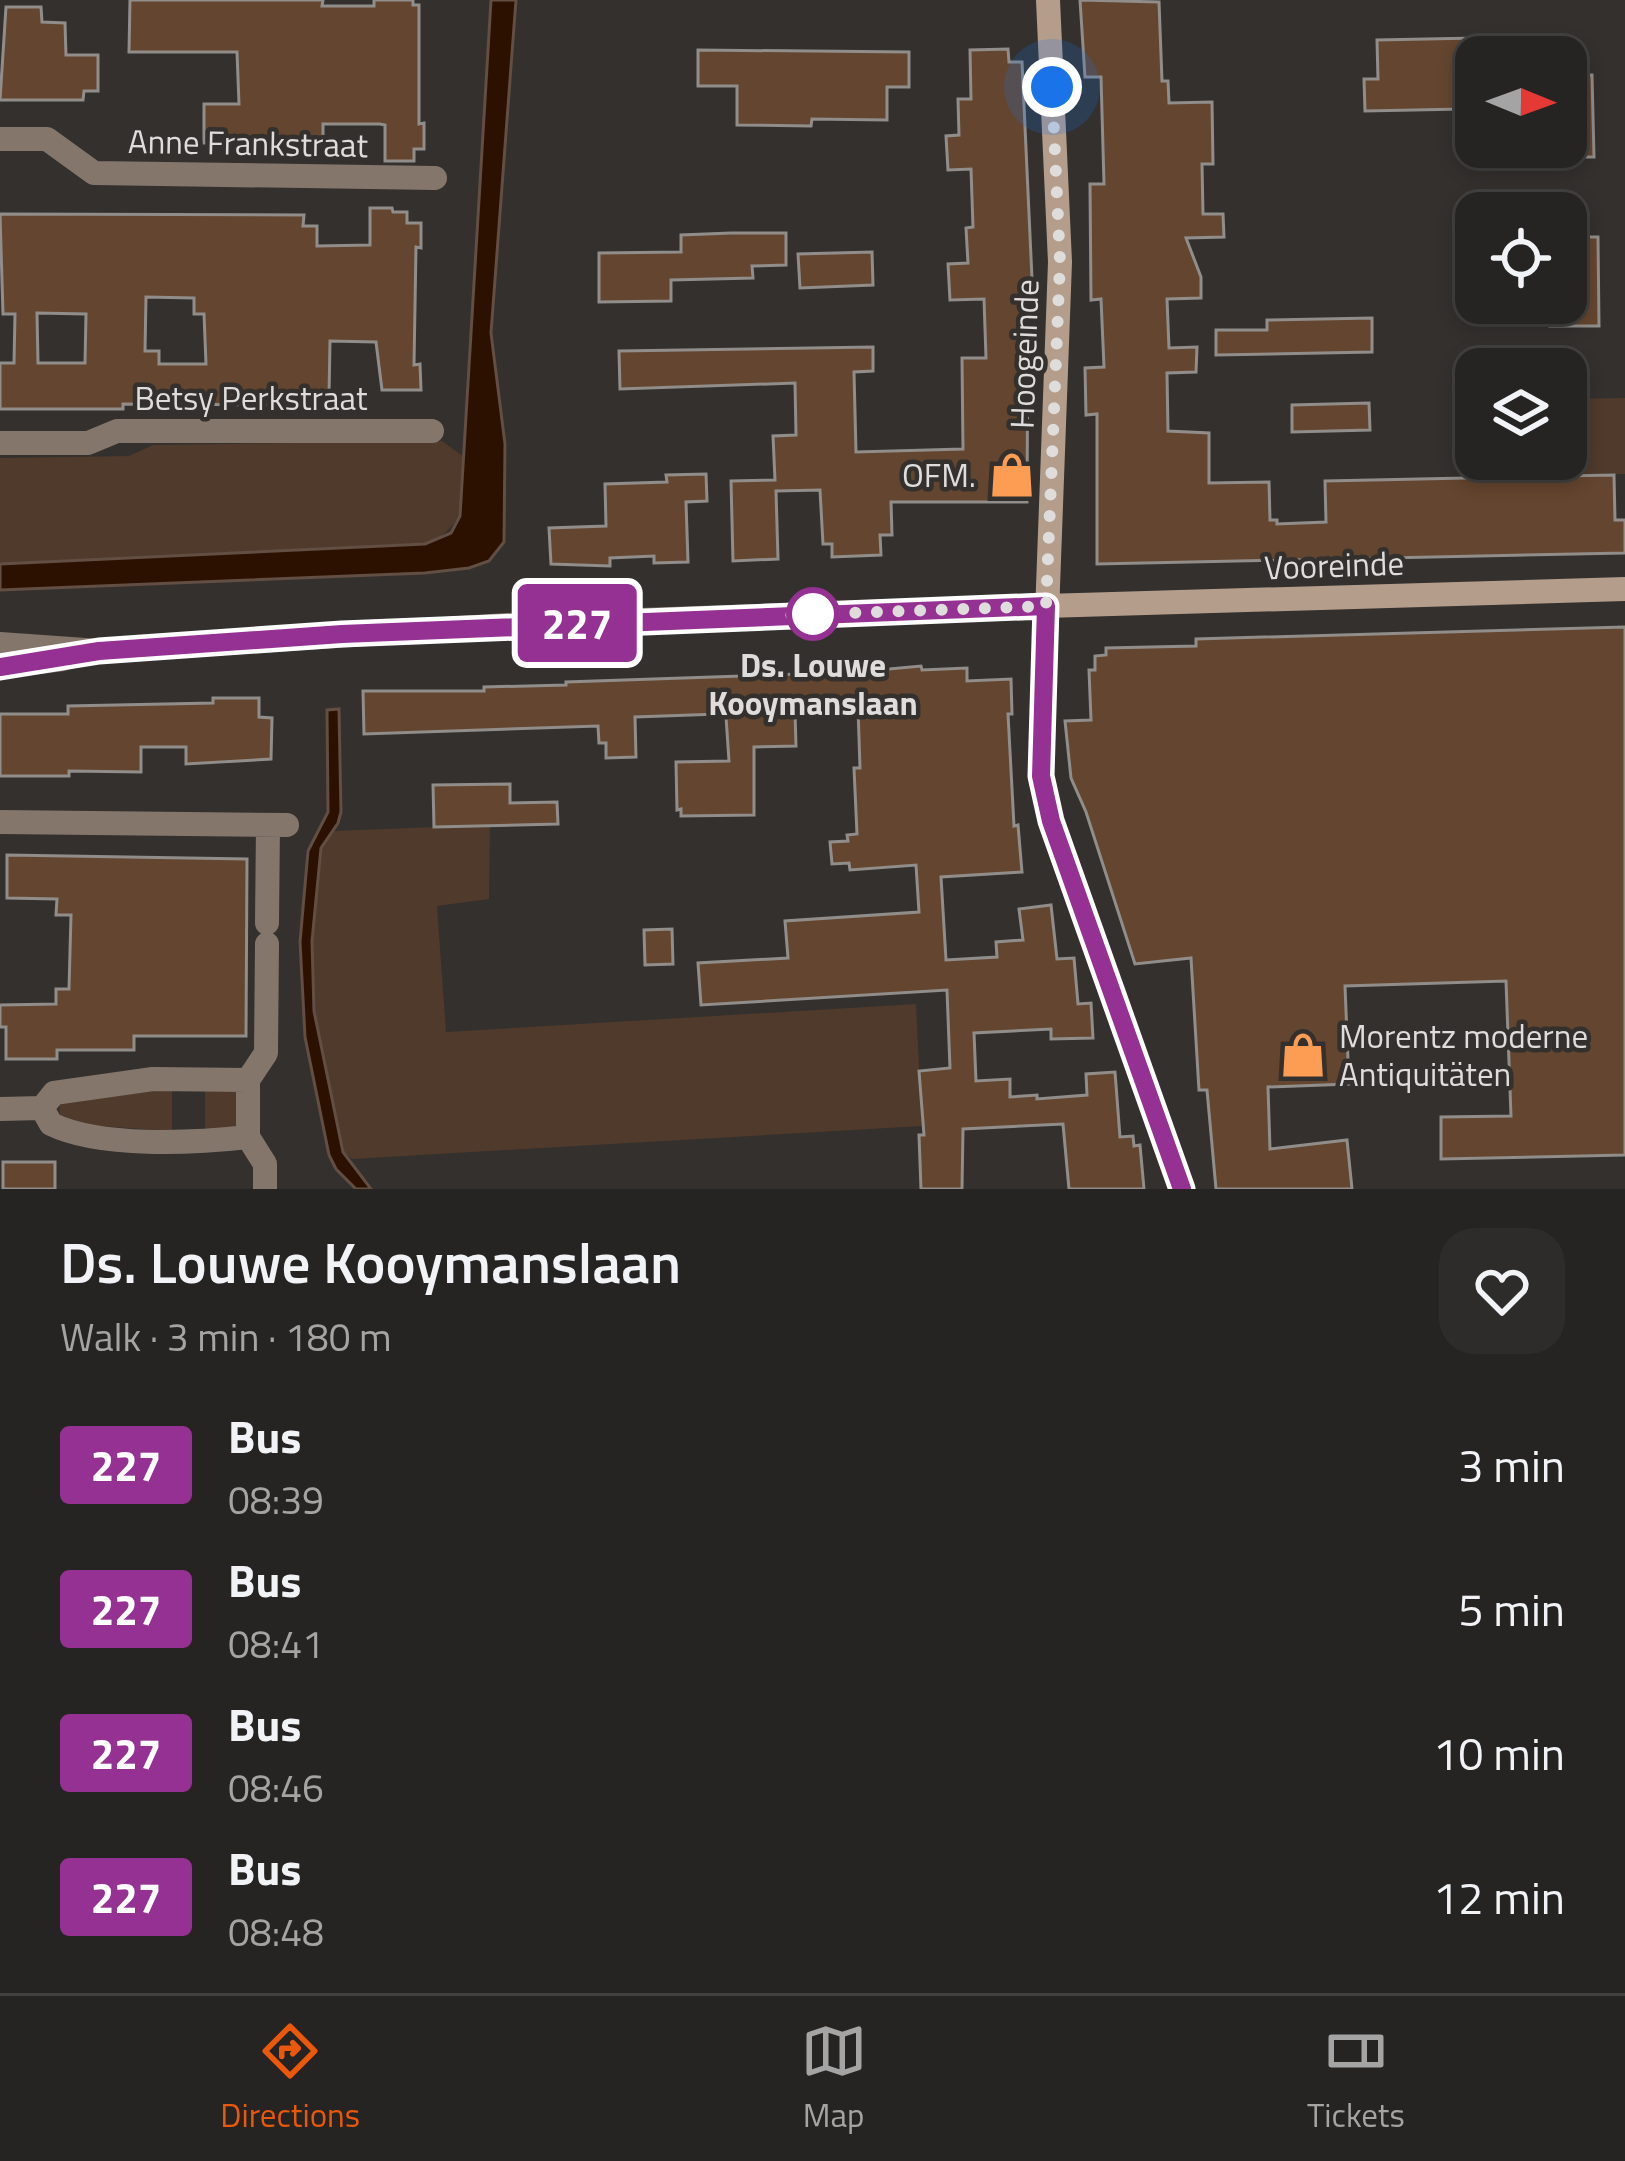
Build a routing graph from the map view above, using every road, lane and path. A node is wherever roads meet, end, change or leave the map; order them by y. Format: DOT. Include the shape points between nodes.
graph roads {
  1 [pos="1048,0"];
  2 [pos="0,140"];
  3 [pos="435,178"];
  4 [pos="432,431"];
  5 [pos="0,443"];
  6 [pos="1625,590"];
  7 [pos="1046,606"];
  8 [pos="0,644"];
  9 [pos="99,651"];
  10 [pos="0,667"];
  11 [pos="0,822"];
  12 [pos="248,1081"];
  13 [pos="0,1108"];
  14 [pos="42,1108"];
  15 [pos="248,1137"];
  16 [pos="265,1189"];
  17 [pos="1182,1189"];
  1 -- 7 [label="main road, Hoogeinde" via="1060,262"];
  2 -- 3 [label="street, Anne Frankstraat" via="47,139 94,173"];
  4 -- 5 [label="street, Betsy Perkstraat" via="117,431 88,443"];
  6 -- 7 [label="main road, Vooreinde"];
  7 -- 9 [label="street" via="524,624"];
  7 -- 17 [label="main road, Hoogeinde" via="1041,776 1051,821"];
  8 -- 9 [label="street"];
  9 -- 10 [label="street"];
  11 -- 12 [label="street" via="277,825 266,1053"];
  12 -- 14 [label="street" via="88,1085 54,1093"];
  12 -- 15 [label="street"];
  13 -- 14 [label="street"];
  14 -- 15 [label="street" via="51,1124 89,1135"];
  15 -- 16 [label="street" via="265,1164"];
}
